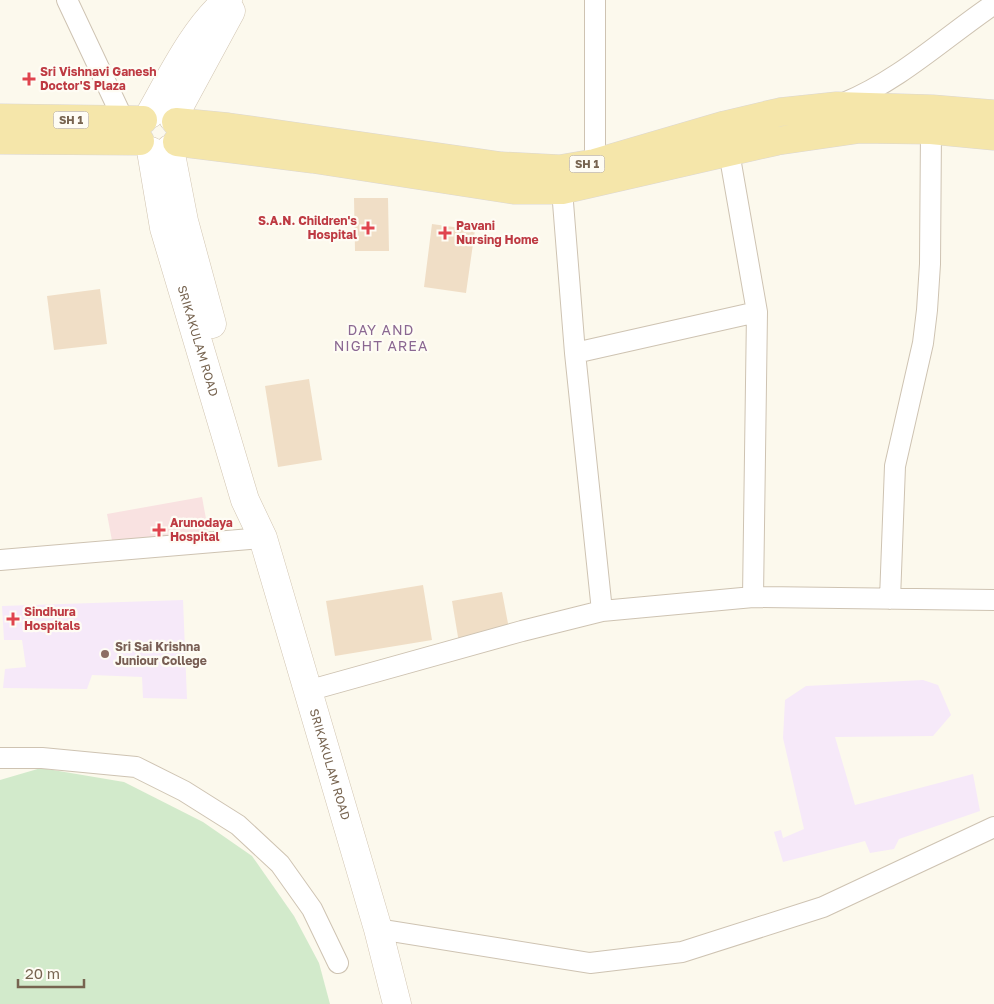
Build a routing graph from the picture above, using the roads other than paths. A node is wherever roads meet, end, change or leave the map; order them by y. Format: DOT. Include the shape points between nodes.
graph roads {
  1 [pos="67,0"];
  2 [pos="228,0"];
  3 [pos="234,0"];
  4 [pos="595,0"];
  5 [pos="994,4"];
  6 [pos="837,106"];
  7 [pos="994,114"];
  8 [pos="0,118"];
  9 [pos="931,130"];
  10 [pos="153,132"];
  11 [pos="831,133"];
  12 [pos="994,136"];
  13 [pos="0,140"];
  14 [pos="729,152"];
  15 [pos="595,163"];
  16 [pos="562,190"];
  17 [pos="757,312"];
  18 [pos="575,353"];
  19 [pos="261,532"];
  20 [pos="0,560"];
  21 [pos="753,597"];
  22 [pos="890,599"];
  23 [pos="994,600"];
  24 [pos="602,611"];
  25 [pos="307,691"];
  26 [pos="0,758"];
  27 [pos="994,828"];
  28 [pos="378,929"];
  29 [pos="338,963"];
  30 [pos="397,1004"];
  1 -- 10 [label="street"];
  2 -- 10 [label="main road" via="219,7 182,56"];
  3 -- 10 [label="main road" via="226,23"];
  4 -- 15 [label="street"];
  5 -- 6 [label="street" via="897,76"];
  6 -- 7 [label="main road, SH 1"];
  6 -- 11 [label="street"];
  6 -- 15 [label="main road, SH 1" via="771,114"];
  8 -- 10 [label="main road, SH 1"];
  9 -- 11 [label="main road, SH 1" via="860,129"];
  9 -- 12 [label="main road, SH 1"];
  9 -- 22 [label="street" via="927,310 924,343 895,466"];
  10 -- 13 [label="main road, SH 1"];
  10 -- 15 [label="main road, SH 1" via="228,127 501,166 560,169"];
  10 -- 16 [label="main road, SH 1" via="514,190"];
  10 -- 19 [label="main road, SRIKAKULAM ROAD" via="184,221 258,496"];
  11 -- 14 [label="main road, SH 1" via="777,140"];
  14 -- 16 [label="main road, SH 1"];
  14 -- 17 [label="street"];
  16 -- 18 [label="street"];
  17 -- 18 [label="street"];
  17 -- 21 [label="street"];
  18 -- 24 [label="street"];
  19 -- 20 [label="street"];
  19 -- 25 [label="main road, SRIKAKULAM ROAD"];
  21 -- 22 [label="street"];
  21 -- 24 [label="street"];
  22 -- 23 [label="street"];
  24 -- 25 [label="street"];
  25 -- 28 [label="main road, SRIKAKULAM ROAD"];
  26 -- 29 [label="street" via="42,758 136,767 184,790 238,825 280,864 312,908"];
  27 -- 28 [label="street" via="823,907 682,952 590,963"];
  28 -- 30 [label="main road, SRIKAKULAM ROAD"];
}
